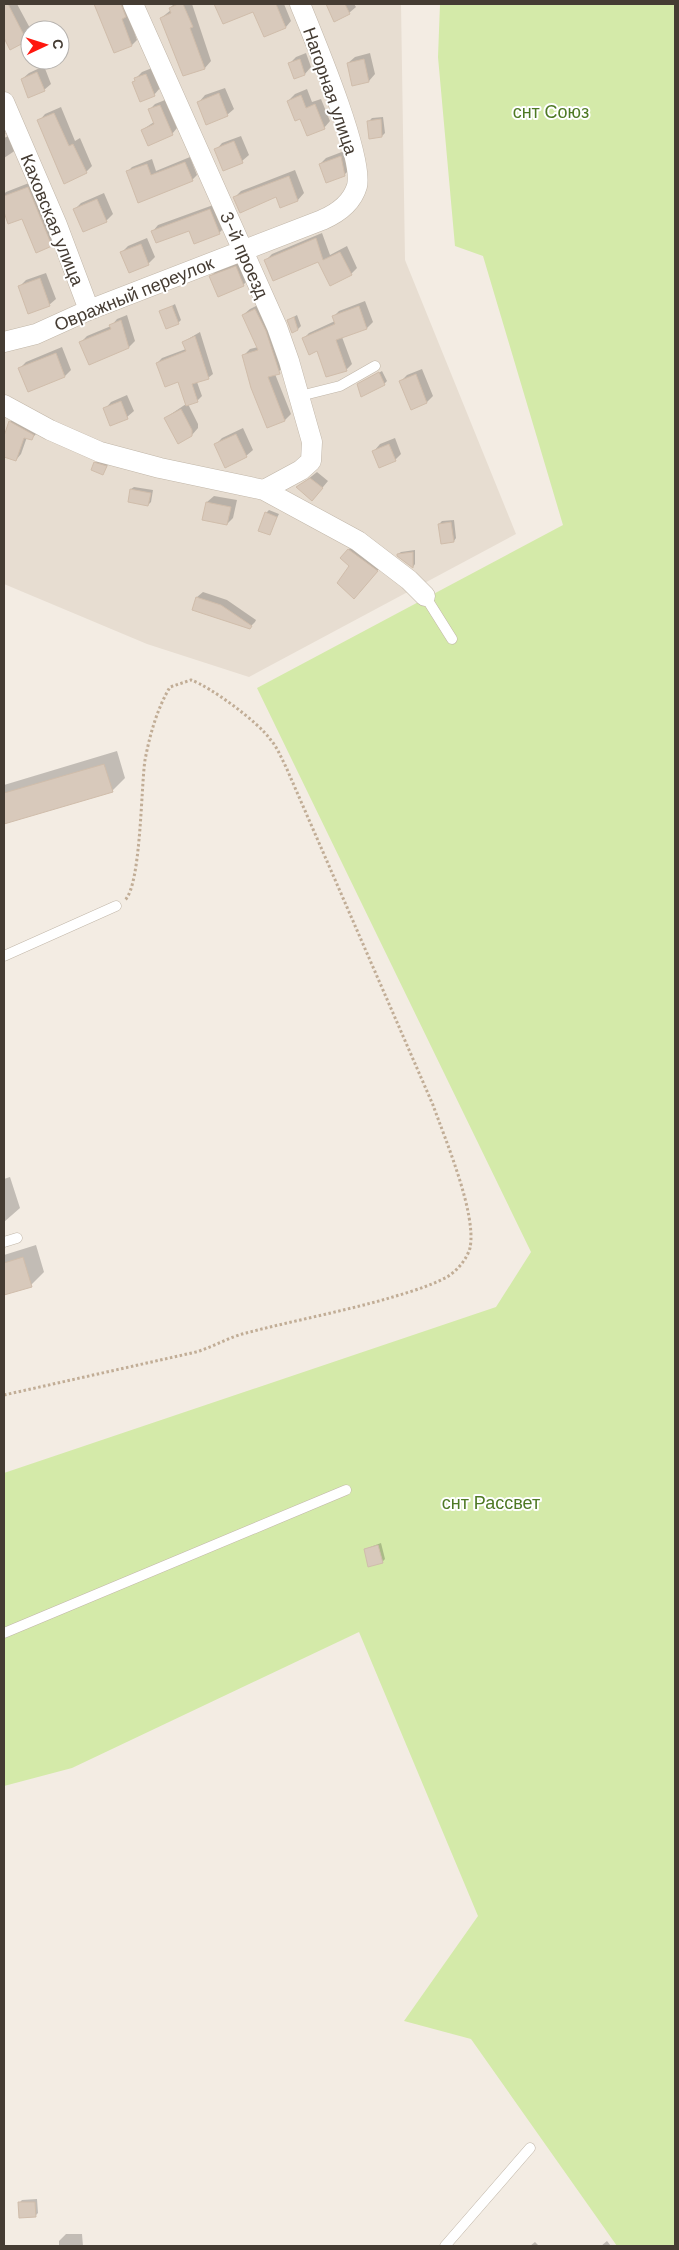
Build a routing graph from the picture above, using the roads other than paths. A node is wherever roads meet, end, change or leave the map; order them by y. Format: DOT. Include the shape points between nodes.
graph roads {
  1 [pos="133,4"];
  2 [pos="300,4"];
  3 [pos="4,102"];
  4 [pos="345,205"];
  5 [pos="243,250"];
  6 [pos="88,310"];
  7 [pos="4,342"];
  8 [pos="375,366"];
  9 [pos="300,396"];
  10 [pos="4,406"];
  11 [pos="264,490"];
  12 [pos="425,596"];
  13 [pos="452,640"];
  14 [pos="116,906"];
  15 [pos="4,956"];
  16 [pos="17,1238"];
  17 [pos="4,1242"];
  18 [pos="346,1490"];
  19 [pos="4,1634"];
  20 [pos="530,2148"];
  21 [pos="445,2246"];
  1 -- 5 [label="street, 3-й проезд"];
  2 -- 4 [label="street, Нагорная улица" via="326,67 357,171 356,188"];
  3 -- 6 [label="street, Каховская улица" via="57,225"];
  4 -- 5 [label="street, Овражный переулок" via="322,220"];
  5 -- 6 [label="street, Овражный переулок"];
  5 -- 9 [label="street, 3-й проезд" via="277,327"];
  6 -- 7 [label="street, Овражный переулок" via="36,334"];
  8 -- 9 [label="lane" via="340,386"];
  9 -- 11 [label="street, 3-й проезд" via="312,442 311,460 301,470"];
  10 -- 11 [label="street" via="100,452"];
  11 -- 12 [label="street" via="358,540"];
  12 -- 13 [label="lane"];
  14 -- 15 [label="lane"];
  16 -- 17 [label="lane"];
  18 -- 19 [label="lane"];
  20 -- 21 [label="lane"];
}
